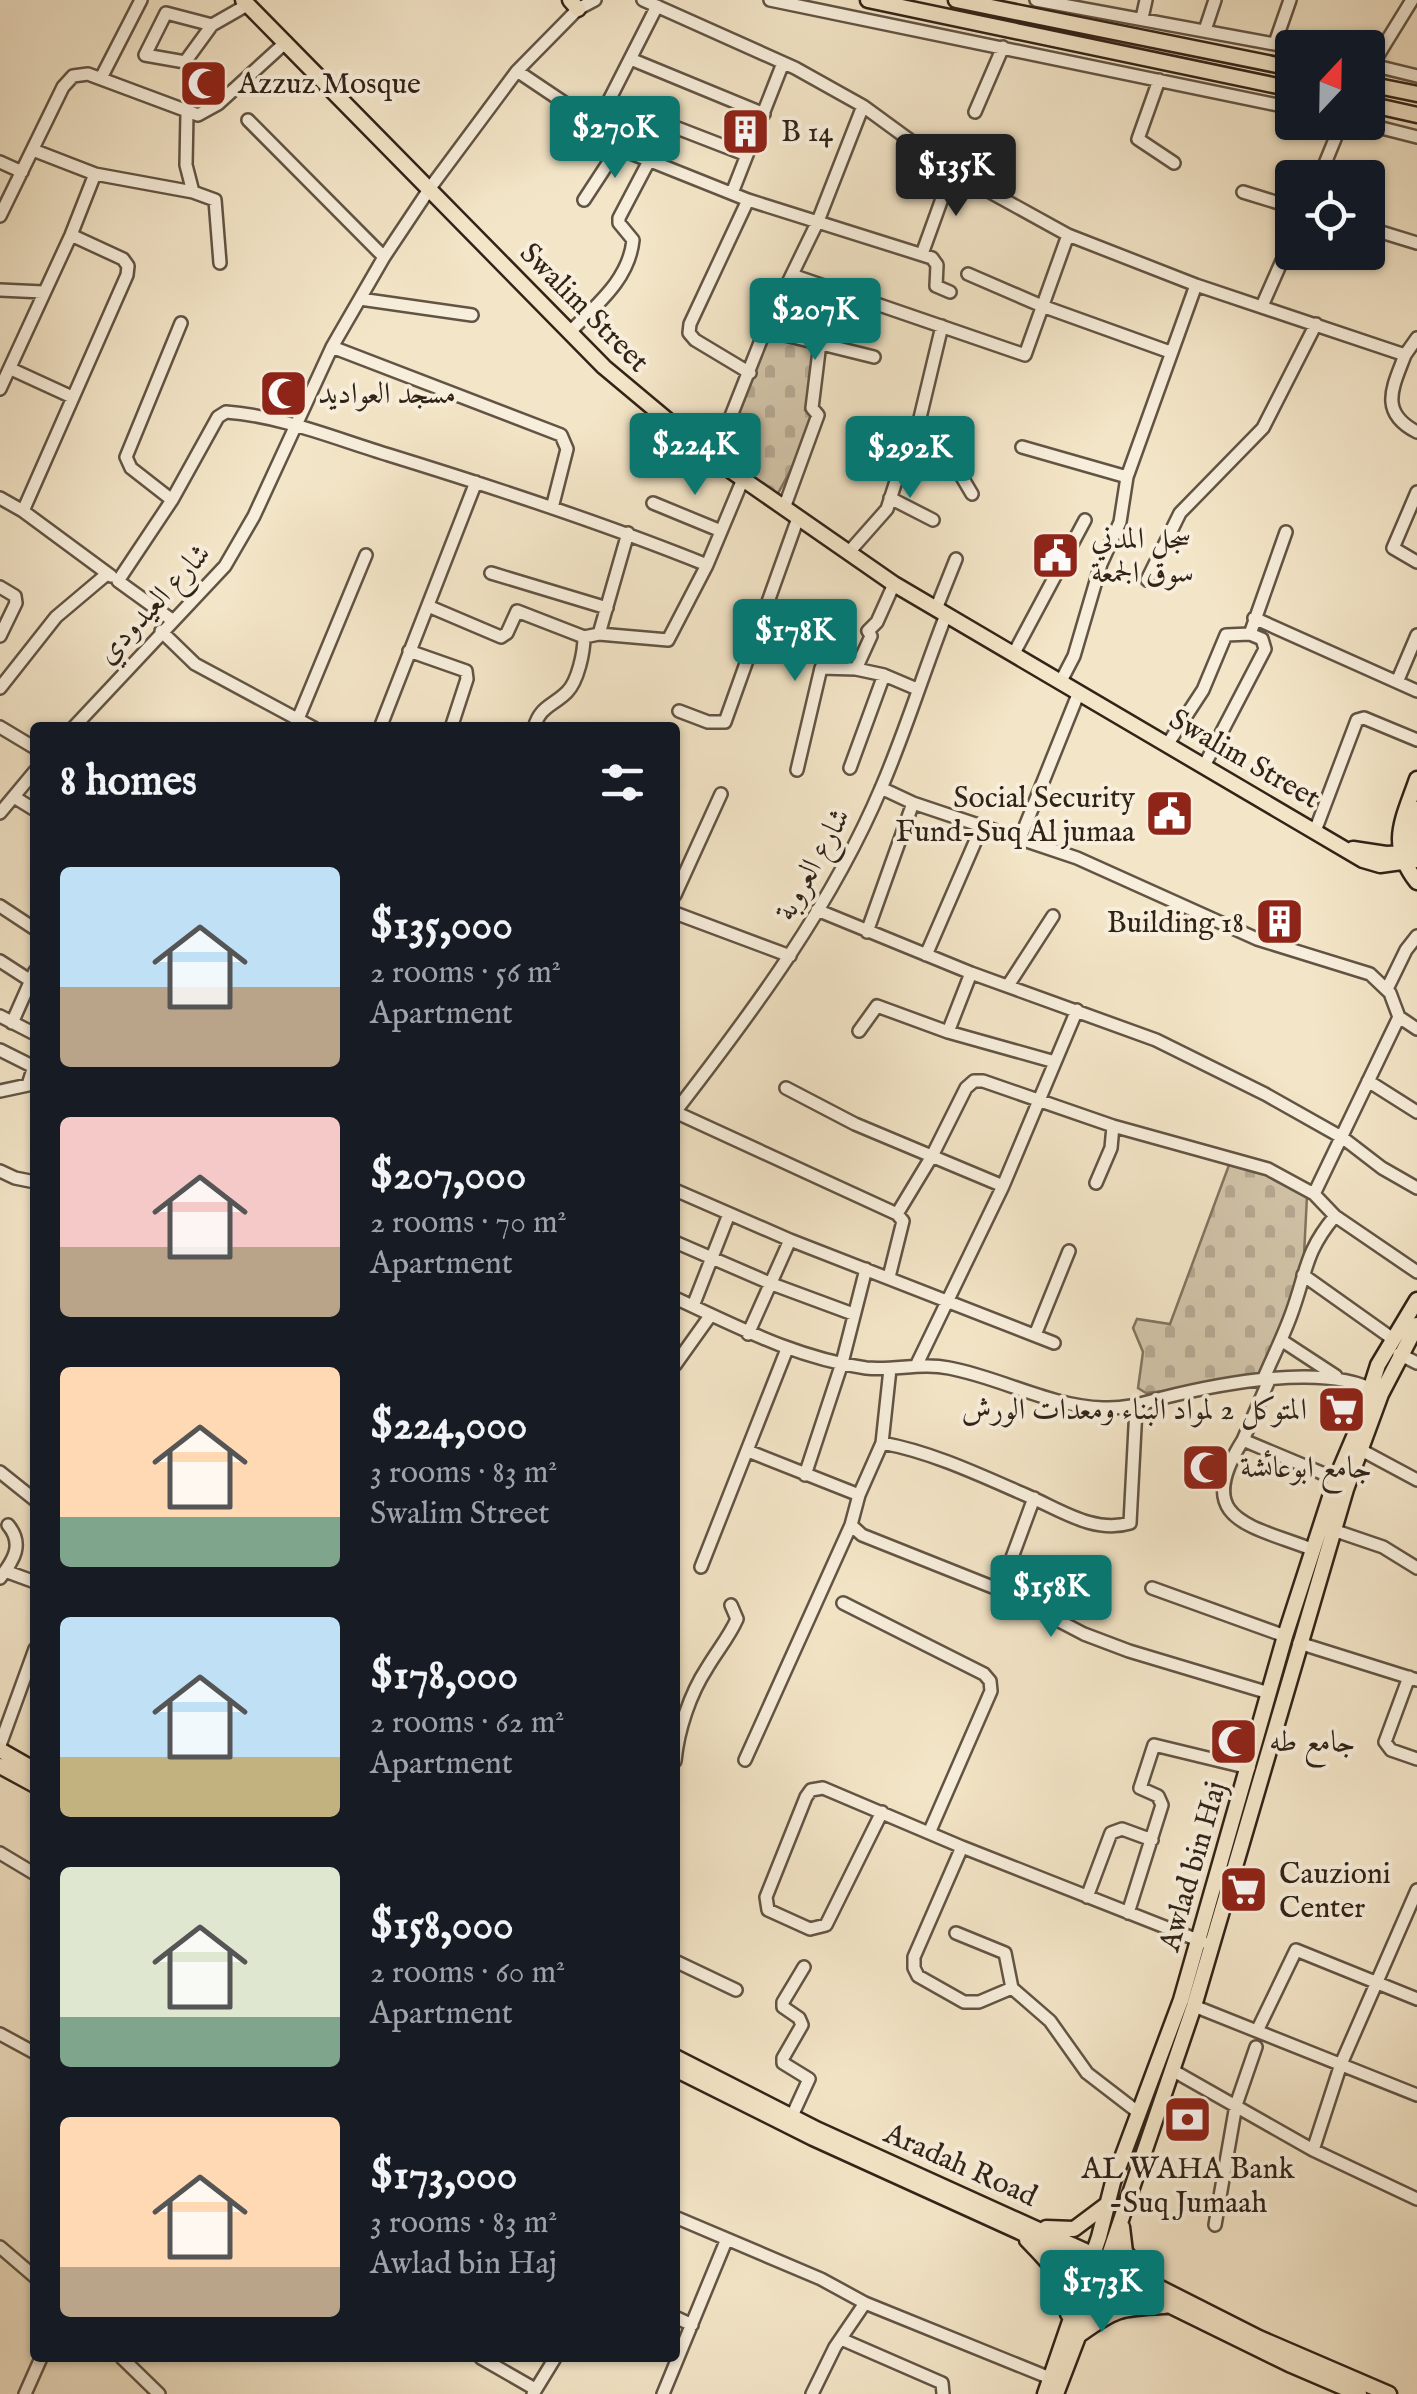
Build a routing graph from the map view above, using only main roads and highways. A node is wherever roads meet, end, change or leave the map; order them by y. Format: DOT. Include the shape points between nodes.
graph roads {
  1 [pos="868,0"];
  2 [pos="956,0"];
  3 [pos="245,2"];
  4 [pos="1275,65"];
  5 [pos="1275,84"];
  6 [pos="1385,87"];
  7 [pos="1417,94"];
  8 [pos="1385,108"];
  9 [pos="1417,115"];
  10 [pos="1417,780"];
  11 [pos="1417,808"];
  12 [pos="1403,819"];
  13 [pos="1410,858"];
  14 [pos="1370,859"];
  15 [pos="1417,884"];
  16 [pos="1417,1300"];
  17 [pos="1417,1325"];
  18 [pos="1375,1391"];
  19 [pos="1292,1639"];
  20 [pos="0,1748"];
  21 [pos="0,1766"];
  22 [pos="30,1767"];
  23 [pos="30,1782"];
  24 [pos="1206,1943"];
  25 [pos="680,2060"];
  26 [pos="680,2071"];
  27 [pos="1106,2205"];
  28 [pos="1122,2211"];
  29 [pos="1022,2227"];
  30 [pos="1106,2238"];
  31 [pos="1098,2263"];
  32 [pos="1164,2288"];
  33 [pos="1168,2306"];
  34 [pos="1073,2332"];
  35 [pos="1350,2393"];
  36 [pos="1045,2394"];
  37 [pos="1056,2394"];
  38 [pos="1388,2394"];
  1 -- 5 [label="main road"];
  2 -- 4 [label="main road"];
  3 -- 14 [label="main road, Swalim Street" via="569,332 714,459 894,584"];
  6 -- 7 [label="main road"];
  8 -- 9 [label="main road"];
  10 -- 12 [label="main road"];
  11 -- 13 [label="main road"];
  12 -- 13 [label="main road" via="1398,843"];
  12 -- 14 [label="main road"];
  13 -- 14 [label="main road, Swalim Street"];
  13 -- 15 [label="main road"];
  14 -- 15 [label="main road"];
  16 -- 18 [label="main road, Awlad bin Haj" via="1393,1339"];
  17 -- 18 [label="main road, Awlad bin Haj"];
  18 -- 19 [label="main road, Awlad bin Haj" via="1363,1451"];
  18 -- 19 [label="main road, Awlad bin Haj" via="1336,1479"];
  19 -- 24 [label="main road, Awlad bin Haj"];
  19 -- 24 [label="main road, Awlad bin Haj" via="1248,1768"];
  20 -- 22 [label="main road"];
  21 -- 23 [label="main road"];
  24 -- 27 [label="main road, Awlad bin Haj"];
  24 -- 28 [label="main road, Awlad bin Haj" via="1194,2006"];
  25 -- 29 [label="main road, Aradah Road"];
  26 -- 29 [label="main road, Aradah Road" via="896,2177"];
  27 -- 29 [label="main road" via="1074,2229"];
  27 -- 30 [label="main road, Awlad bin Haj"];
  28 -- 30 [label="main road, Awlad bin Haj"];
  28 -- 32 [label="main road" via="1125,2252"];
  29 -- 31 [label="main road, Aradah Road"];
  29 -- 34 [label="main road" via="1067,2290"];
  30 -- 31 [label="main road, Awlad bin Haj"];
  31 -- 32 [label="main road, Aradah Road"];
  31 -- 33 [label="main road, Aradah Road"];
  31 -- 34 [label="main road, Awlad bin Haj"];
  32 -- 38 [label="main road, Aradah Road"];
  33 -- 34 [label="main road" via="1129,2306"];
  33 -- 35 [label="main road, Aradah Road"];
  34 -- 36 [label="main road, Awlad bin Haj"];
  34 -- 37 [label="main road, Awlad bin Haj"];
}
